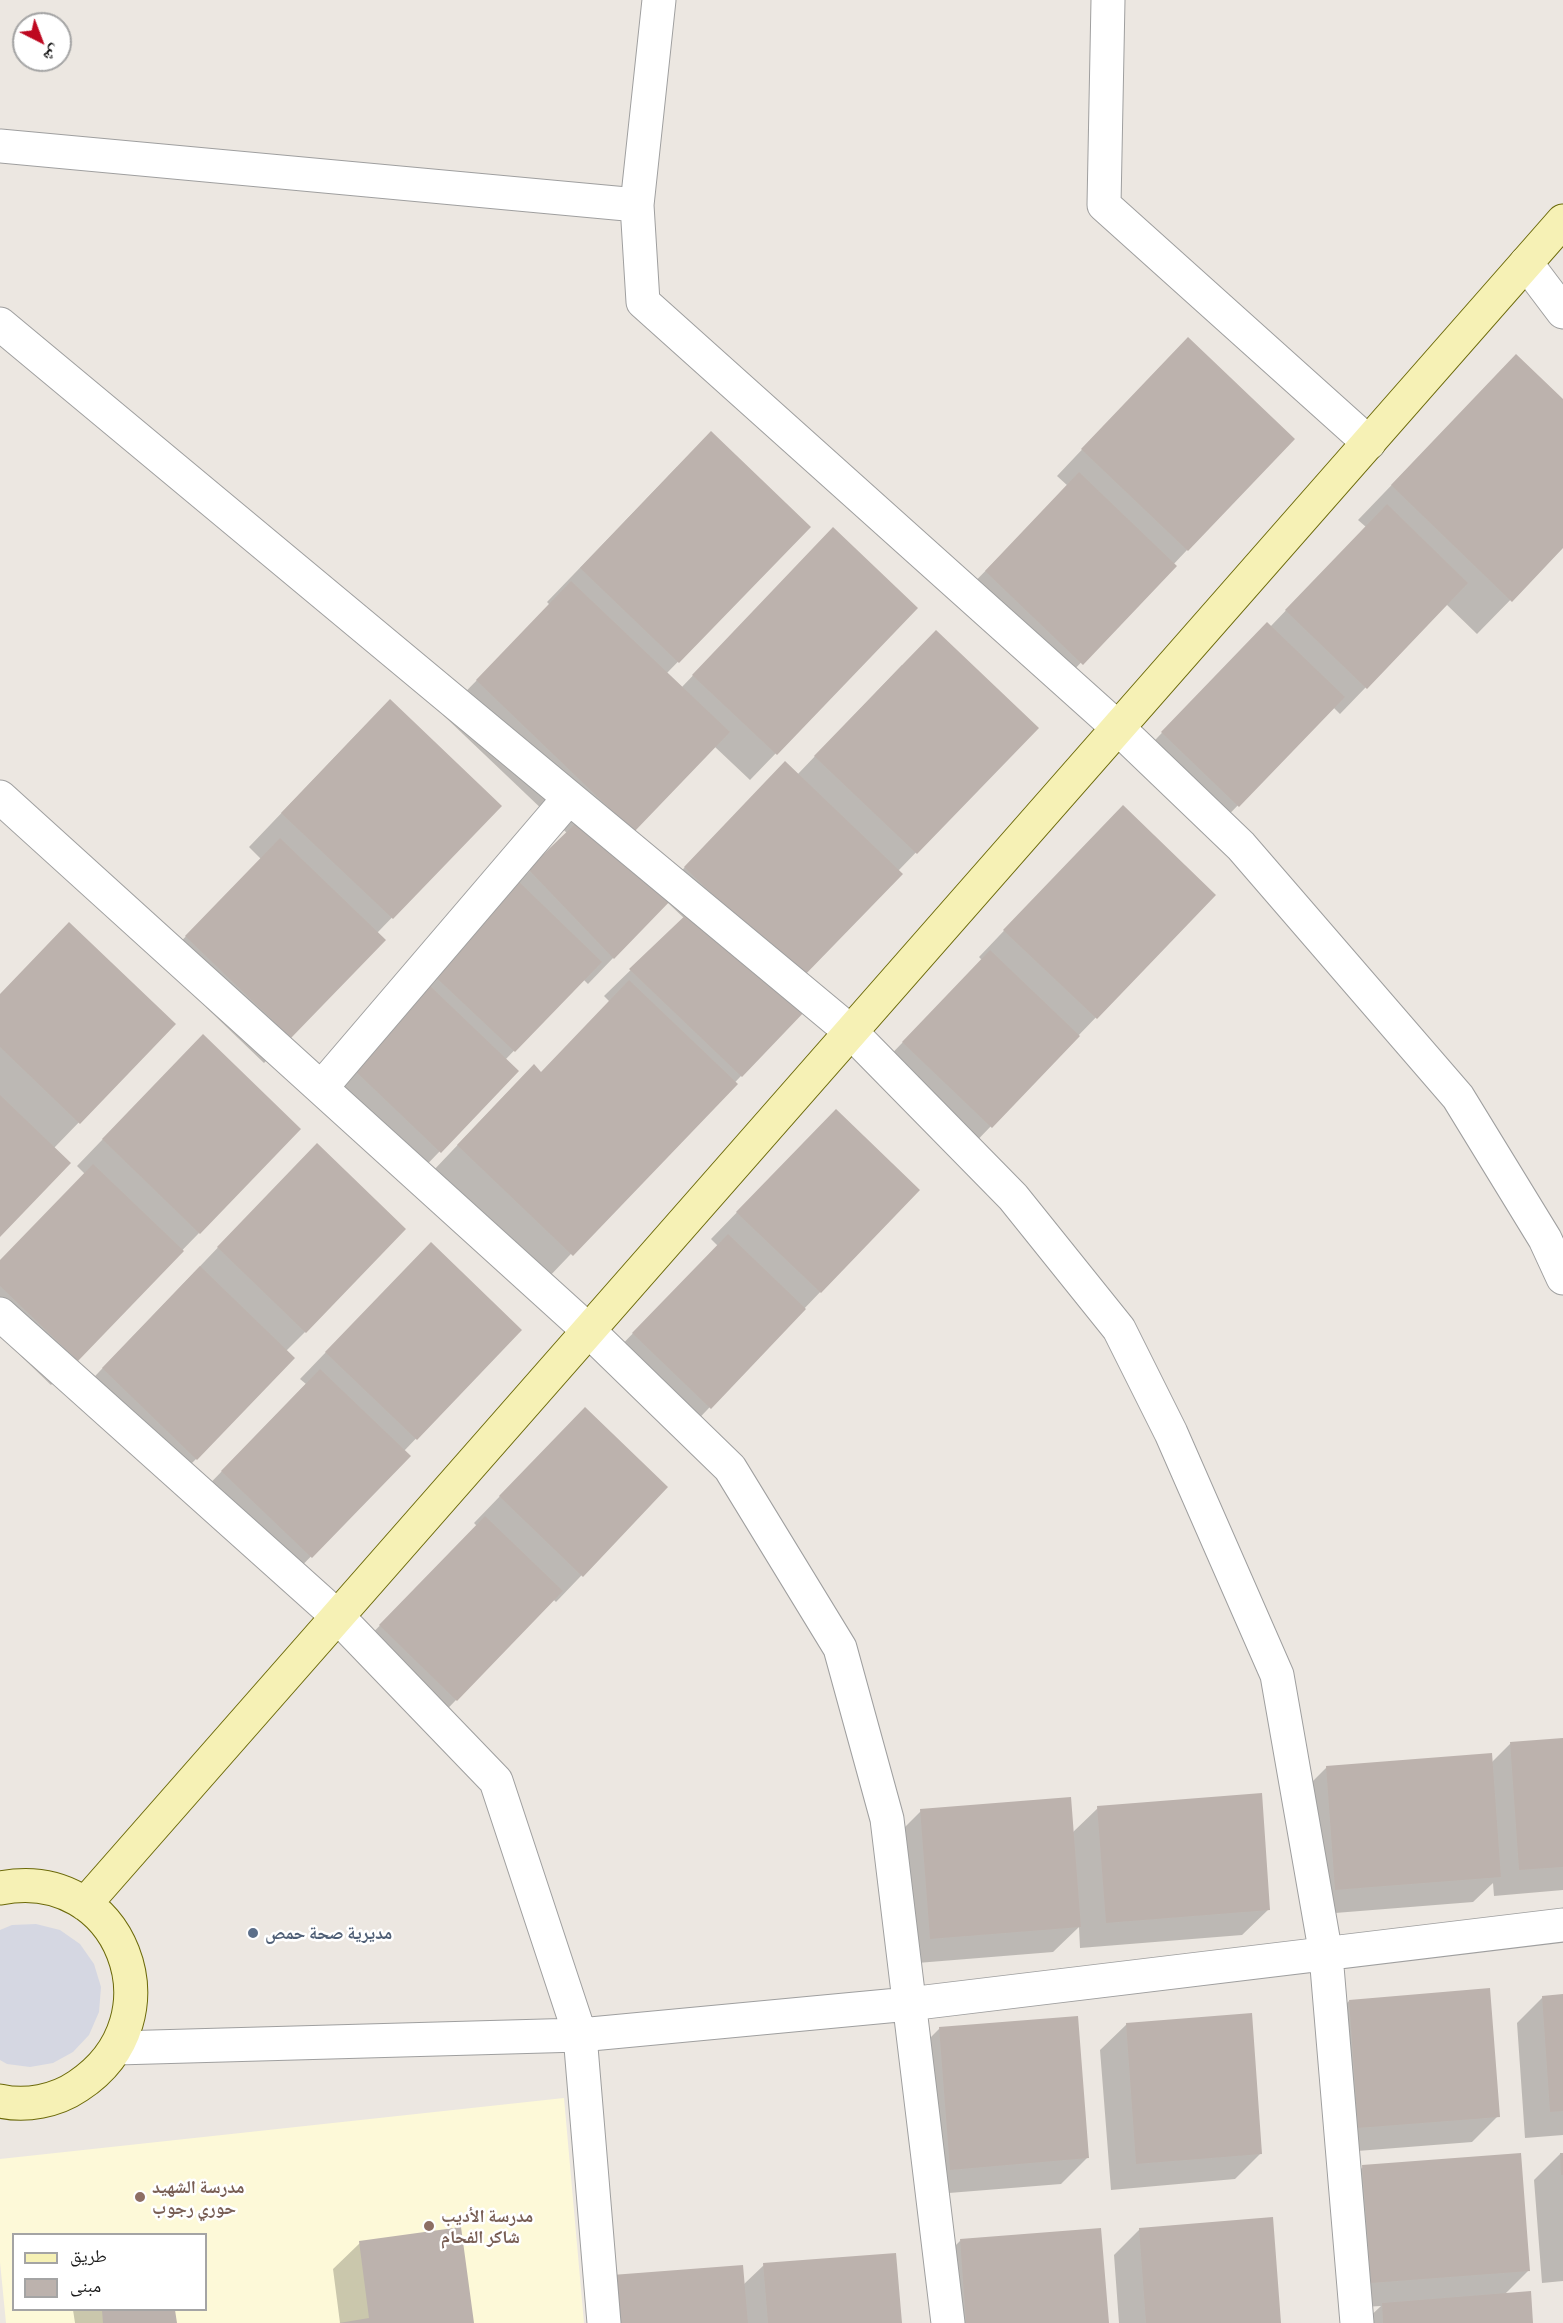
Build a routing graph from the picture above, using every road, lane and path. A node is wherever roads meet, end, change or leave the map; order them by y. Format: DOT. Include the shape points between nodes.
graph roads {
  1 [pos="659,0"];
  2 [pos="1108,0"];
  3 [pos="0,146"];
  4 [pos="637,205"];
  5 [pos="1563,222"];
  6 [pos="1526,263"];
  7 [pos="1563,312"];
  8 [pos="0,324"];
  9 [pos="1369,443"];
  10 [pos="1118,728"];
  11 [pos="0,797"];
  12 [pos="569,798"];
  13 [pos="851,1032"];
  14 [pos="321,1088"];
  15 [pos="1554,1235"];
  16 [pos="1563,1278"];
  17 [pos="0,1314"];
  18 [pos="589,1331"];
  19 [pos="338,1617"];
  20 [pos="0,1888"];
  21 [pos="85,1904"];
  22 [pos="1563,1925"];
  23 [pos="1326,1955"];
  24 [pos="909,2004"];
  25 [pos="580,2035"];
  26 [pos="117,2048"];
  27 [pos="0,2101"];
  28 [pos="604,2323"];
  29 [pos="948,2323"];
  30 [pos="1357,2323"];
  1 -- 4 [label="street"];
  2 -- 9 [label="street" via="1104,205"];
  3 -- 4 [label="street"];
  4 -- 10 [label="street" via="642,302"];
  5 -- 6 [label="main road"];
  6 -- 7 [label="street"];
  6 -- 9 [label="main road"];
  8 -- 12 [label="street"];
  9 -- 10 [label="main road"];
  10 -- 13 [label="main road"];
  10 -- 15 [label="street" via="1241,846 1458,1097"];
  11 -- 14 [label="street"];
  12 -- 13 [label="street"];
  12 -- 14 [label="street"];
  13 -- 18 [label="main road"];
  13 -- 23 [label="street" via="1013,1197 1119,1329 1171,1432 1277,1675"];
  14 -- 18 [label="street"];
  15 -- 16 [label="street"];
  17 -- 19 [label="street"];
  18 -- 19 [label="main road"];
  18 -- 24 [label="street" via="730,1468 840,1648 887,1819"];
  19 -- 21 [label="main road"];
  19 -- 25 [label="street" via="496,1781"];
  20 -- 21 [label="main road" via="18,1885 54,1889"];
  21 -- 26 [label="main road" via="109,1926 125,1954 132,1986 129,2018"];
  22 -- 23 [label="street"];
  23 -- 24 [label="street"];
  23 -- 30 [label="street"];
  24 -- 25 [label="street"];
  24 -- 29 [label="street"];
  25 -- 26 [label="street"];
  25 -- 28 [label="street"];
  26 -- 27 [label="main road" via="96,2074 68,2093 36,2103"];
}
